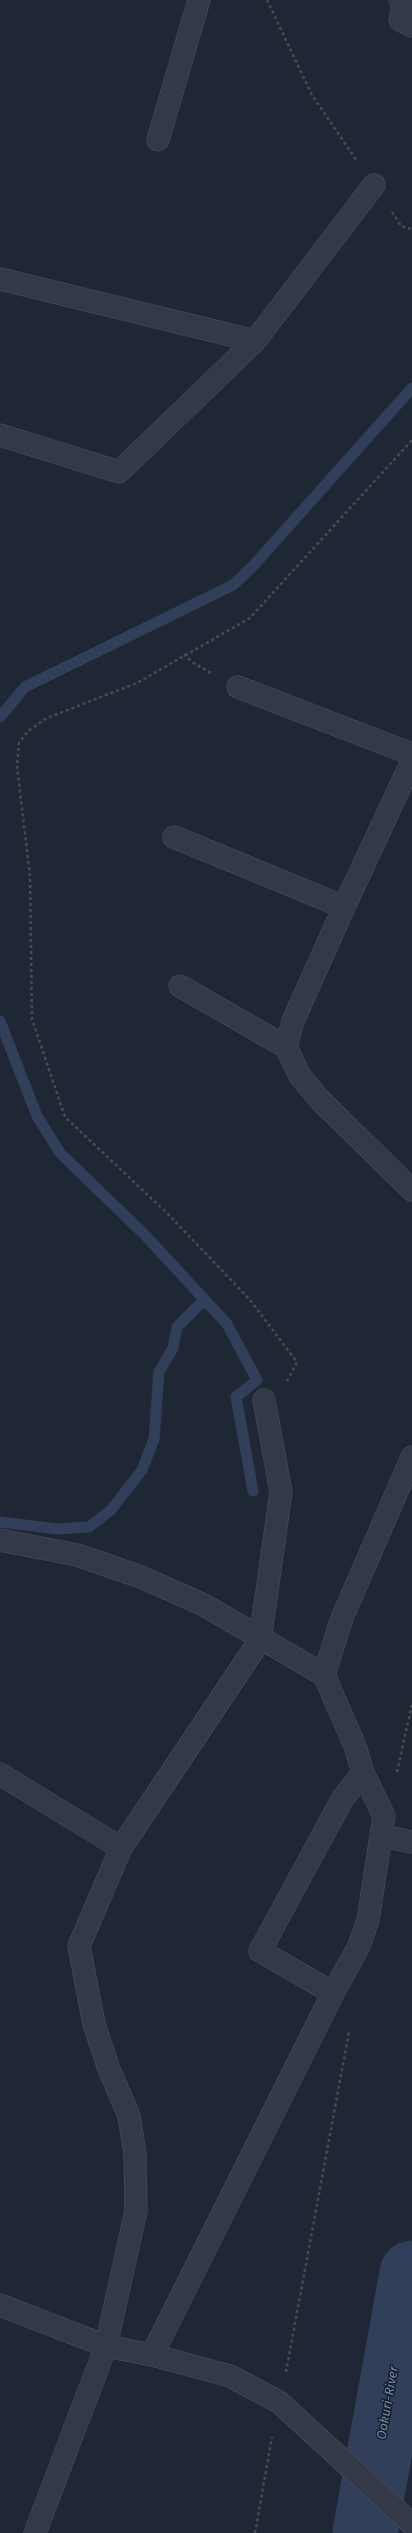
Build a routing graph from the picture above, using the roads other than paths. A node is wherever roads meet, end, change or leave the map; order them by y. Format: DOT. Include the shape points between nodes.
graph roads {
  1 [pos="199,0"];
  2 [pos="400,0"];
  3 [pos="412,26"];
  4 [pos="158,140"];
  5 [pos="374,185"];
  6 [pos="0,279"];
  7 [pos="255,341"];
  8 [pos="0,435"];
  9 [pos="238,686"];
  10 [pos="412,754"];
  11 [pos="412,761"];
  12 [pos="174,837"];
  13 [pos="344,907"];
  14 [pos="180,986"];
  15 [pos="286,1047"];
  16 [pos="412,1190"];
  17 [pos="264,1400"];
  18 [pos="412,1457"];
  19 [pos="0,1540"];
  20 [pos="260,1640"];
  21 [pos="324,1674"];
  22 [pos="363,1773"];
  23 [pos="0,1774"];
  24 [pos="396,1839"];
  25 [pos="121,1848"];
  26 [pos="333,1993"];
  27 [pos="0,2305"];
  28 [pos="106,2346"];
  29 [pos="152,2355"];
  30 [pos="412,2524"];
  31 [pos="35,2533"];
  1 -- 4 [label="street"];
  2 -- 3 [label="street" via="404,2 400,20"];
  5 -- 7 [label="street"];
  6 -- 7 [label="street"];
  7 -- 8 [label="street" via="119,472"];
  9 -- 10 [label="street"];
  11 -- 13 [label="street"];
  12 -- 13 [label="street"];
  13 -- 15 [label="street" via="293,1021"];
  14 -- 15 [label="street"];
  15 -- 16 [label="street" via="300,1076 320,1100"];
  17 -- 20 [label="street" via="281,1492"];
  18 -- 21 [label="street" via="342,1618"];
  19 -- 20 [label="street" via="77,1555 141,1577 204,1605"];
  20 -- 21 [label="street"];
  20 -- 25 [label="street"];
  21 -- 22 [label="street" via="355,1746"];
  22 -- 24 [label="street"];
  22 -- 26 [label="street" via="343,1798 260,1952"];
  23 -- 25 [label="street"];
  24 -- 26 [label="street" via="359,1946"];
  25 -- 28 [label="street" via="79,1946 94,2024 108,2069 129,2116 135,2153 136,2210"];
  26 -- 29 [label="street"];
  27 -- 28 [label="street"];
  28 -- 29 [label="street"];
  28 -- 31 [label="street"];
  29 -- 30 [label="street" via="230,2376 279,2402"];
}
